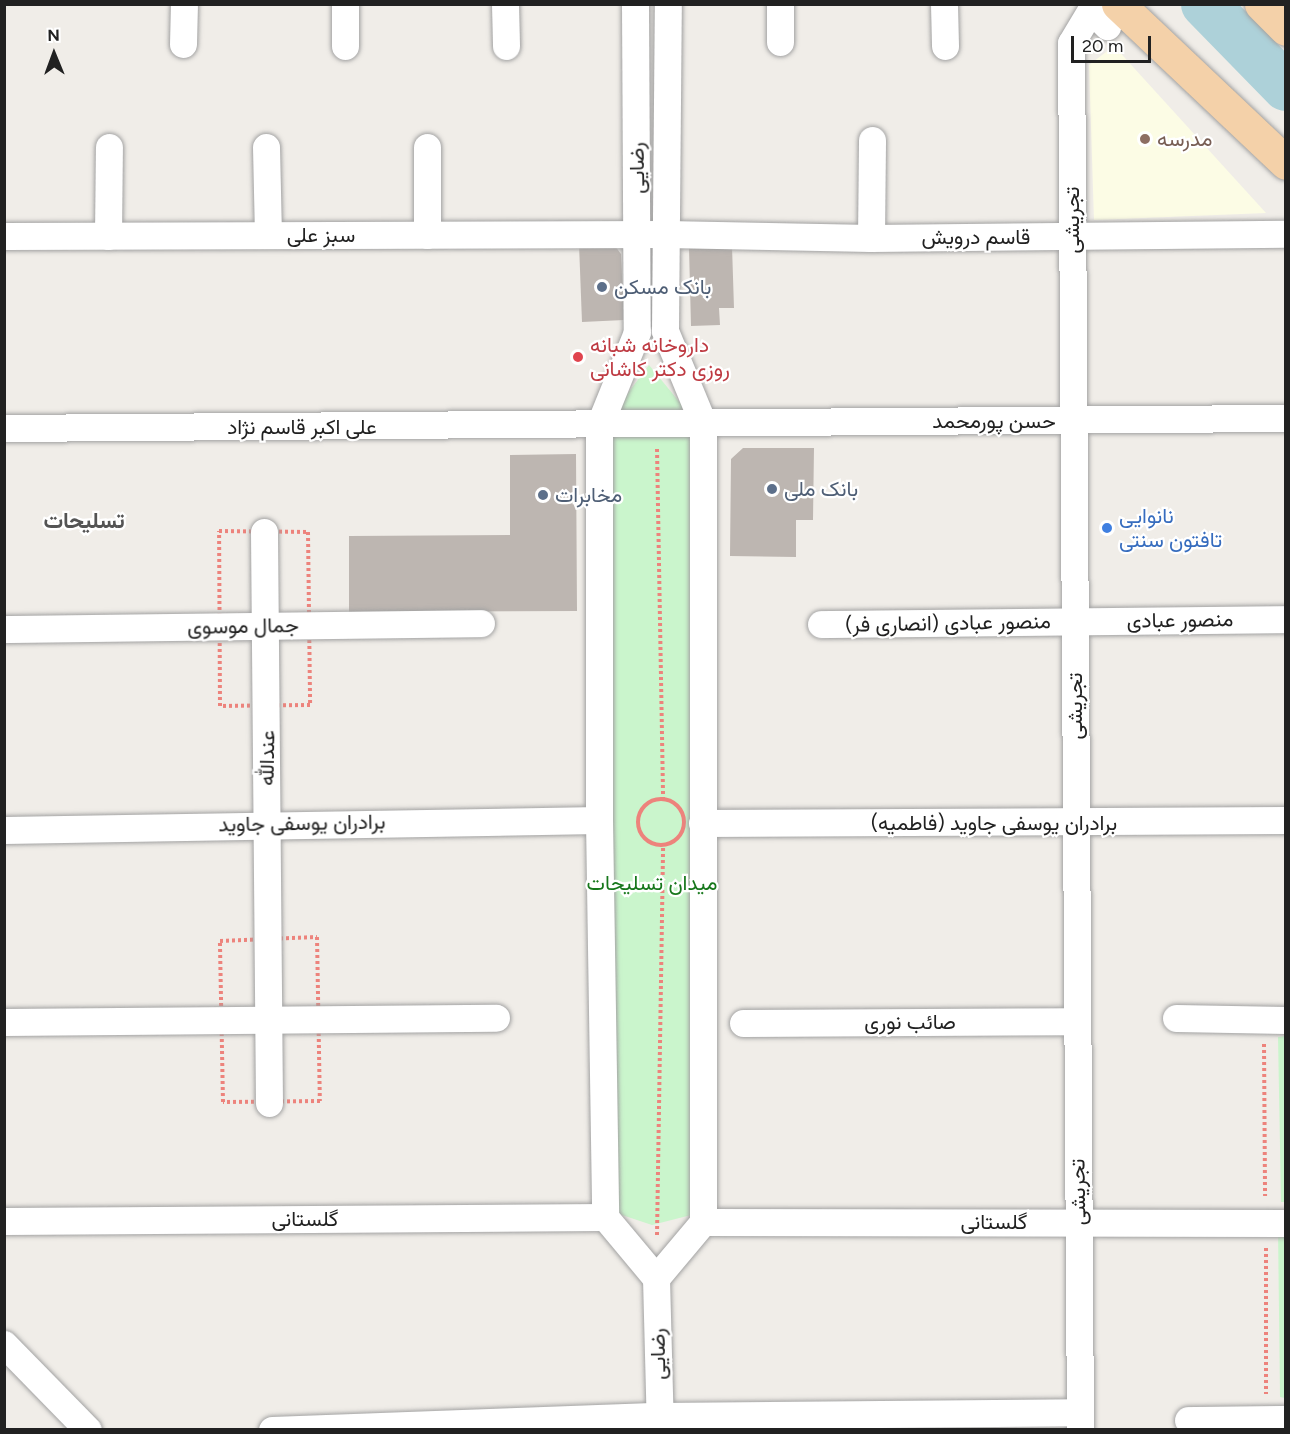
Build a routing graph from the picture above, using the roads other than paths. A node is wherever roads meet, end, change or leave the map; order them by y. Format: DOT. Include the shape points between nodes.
graph roads {
  1 [pos="184,4"];
  2 [pos="345,4"];
  3 [pos="505,4"];
  4 [pos="634,4"];
  5 [pos="668,4"];
  6 [pos="780,4"];
  7 [pos="944,4"];
  8 [pos="1143,4"];
  9 [pos="1261,4"];
  10 [pos="1113,15"];
  11 [pos="1286,29"];
  12 [pos="780,42"];
  13 [pos="183,44"];
  14 [pos="345,46"];
  15 [pos="506,46"];
  16 [pos="945,46"];
  17 [pos="872,140"];
  18 [pos="109,147"];
  19 [pos="266,147"];
  20 [pos="427,147"];
  21 [pos="1286,154"];
  22 [pos="1286,163"];
  23 [pos="638,234"];
  24 [pos="666,234"];
  25 [pos="1286,234"];
  26 [pos="427,235"];
  27 [pos="4,236"];
  28 [pos="108,236"];
  29 [pos="268,236"];
  30 [pos="1072,237"];
  31 [pos="871,238"];
  32 [pos="1286,418"];
  33 [pos="1073,421"];
  34 [pos="703,423"];
  35 [pos="656,424"];
  36 [pos="599,426"];
  37 [pos="4,428"];
  38 [pos="264,532"];
  39 [pos="1286,619"];
  40 [pos="1075,621"];
  41 [pos="481,623"];
  42 [pos="821,624"];
  43 [pos="265,626"];
  44 [pos="4,629"];
  45 [pos="599,820"];
  46 [pos="1286,820"];
  47 [pos="266,823"];
  48 [pos="702,823"];
  49 [pos="1076,824"];
  50 [pos="4,830"];
  51 [pos="496,1018"];
  52 [pos="1176,1018"];
  53 [pos="270,1020"];
  54 [pos="1286,1020"];
  55 [pos="1076,1021"];
  56 [pos="4,1022"];
  57 [pos="743,1023"];
  58 [pos="269,1103"];
  59 [pos="605,1217"];
  60 [pos="4,1221"];
  61 [pos="704,1222"];
  62 [pos="1078,1222"];
  63 [pos="1286,1223"];
  64 [pos="656,1278"];
  65 [pos="4,1344"];
  66 [pos="1286,1419"];
  67 [pos="1188,1420"];
  68 [pos="1080,1421"];
  69 [pos="659,1423"];
  70 [pos="88,1430"];
  71 [pos="272,1430"];
  1 -- 13 [label="street"];
  2 -- 14 [label="street"];
  3 -- 15 [label="street"];
  4 -- 23 [label="street, رضایی"];
  5 -- 24 [label="street, رضایی"];
  6 -- 12 [label="street"];
  7 -- 16 [label="street"];
  8 -- 21 [label="main road"];
  9 -- 11 [label="main road"];
  10 -- 22 [label="main road"];
  10 -- 30 [label="street, تجریشی" via="1091,10 1071,43"];
  17 -- 31 [label="street"];
  18 -- 28 [label="street"];
  19 -- 29 [label="street"];
  20 -- 26 [label="street"];
  23 -- 24 [label="street, سبز علی"];
  23 -- 26 [label="street, سبز علی"];
  23 -- 36 [label="street, رضایی" via="637,332"];
  24 -- 31 [label="street, قاسم درویش"];
  24 -- 34 [label="street, رضایی" via="665,331"];
  25 -- 30 [label="street, قاسم درویش"];
  26 -- 29 [label="street, سبز علی"];
  27 -- 28 [label="street, سبز علی"];
  28 -- 29 [label="street, سبز علی"];
  30 -- 31 [label="street, قاسم درویش"];
  30 -- 33 [label="street, تجریشی"];
  32 -- 33 [label="street, حسن پورمحمد"];
  33 -- 34 [label="street, حسن پورمحمد"];
  33 -- 40 [label="street, تجریشی"];
  34 -- 35 [label="street, حسن پورمحمد"];
  34 -- 48 [label="street"];
  35 -- 36 [label="street, علی اکبر قاسم نژاد"];
  36 -- 37 [label="street, علی اکبر قاسم نژاد"];
  36 -- 45 [label="street"];
  38 -- 43 [label="street, عندالله"];
  39 -- 40 [label="street, منصور عبادی"];
  40 -- 42 [label="street, منصور عبادی (انصاری فر)"];
  40 -- 49 [label="street, تجریشی"];
  41 -- 43 [label="street, جمال موسوی"];
  43 -- 44 [label="street, جمال موسوی"];
  43 -- 47 [label="street, عندالله"];
  45 -- 47 [label="street, برادران یوسفی جاوید"];
  45 -- 59 [label="street"];
  46 -- 49 [label="street, برادران یوسفی جاوید (فاطمیه)"];
  47 -- 50 [label="street, برادران یوسفی جاوید"];
  47 -- 53 [label="street, عندالله"];
  48 -- 49 [label="street, برادران یوسفی جاوید (فاطمیه)"];
  48 -- 61 [label="street"];
  49 -- 55 [label="street, تجریشی"];
  51 -- 53 [label="street"];
  52 -- 54 [label="street"];
  53 -- 56 [label="street"];
  53 -- 58 [label="street, عندالله"];
  55 -- 57 [label="street, صائب نوری"];
  55 -- 62 [label="street, تجریشی"];
  59 -- 60 [label="street, گلستانی"];
  59 -- 64 [label="street"];
  61 -- 62 [label="street, گلستانی"];
  61 -- 64 [label="street"];
  62 -- 63 [label="street, گلستانی"];
  62 -- 68 [label="street, تجریشی"];
  64 -- 69 [label="street, رضایی"];
  65 -- 70 [label="street"];
  66 -- 67 [label="street"];
  68 -- 69 [label="street"];
  69 -- 71 [label="street"];
}
